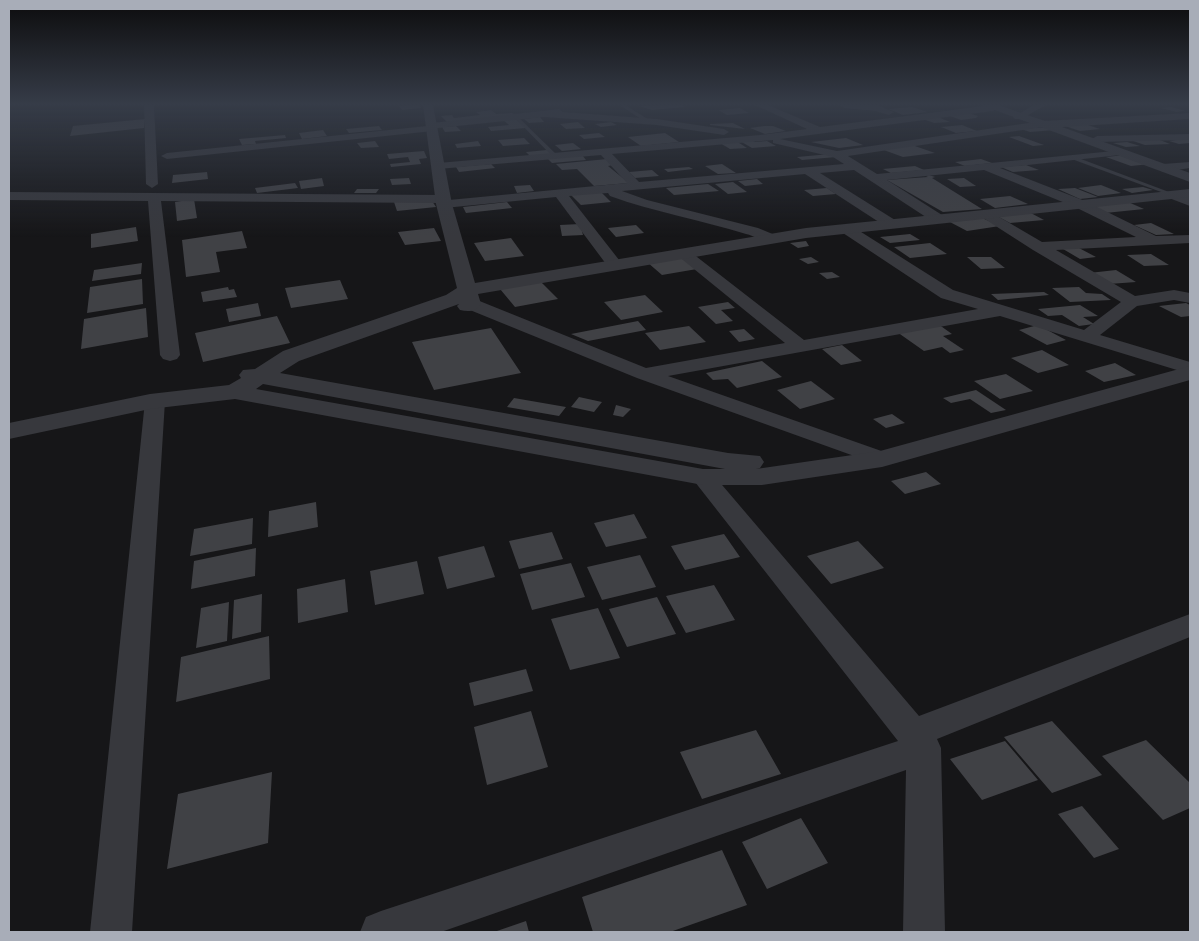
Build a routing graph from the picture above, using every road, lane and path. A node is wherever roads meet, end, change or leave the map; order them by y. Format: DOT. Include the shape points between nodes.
graph roads {
  1 [pos="150,149"];
  2 [pos="232,149"];
  3 [pos="435,149"];
  4 [pos="548,149"];
  5 [pos="637,149"];
  6 [pos="813,149"];
  7 [pos="871,149"];
  8 [pos="1111,149"];
  9 [pos="602,152"];
  10 [pos="986,152"];
  11 [pos="1120,152"];
  12 [pos="837,154"];
  13 [pos="167,156"];
  14 [pos="555,156"];
  15 [pos="1071,157"];
  16 [pos="1011,164"];
  17 [pos="438,166"];
  18 [pos="856,166"];
  19 [pos="985,166"];
  20 [pos="1190,166"];
  21 [pos="1163,168"];
  22 [pos="807,170"];
  23 [pos="875,178"];
  24 [pos="1190,178"];
  25 [pos="636,187"];
  26 [pos="605,190"];
  27 [pos="153,191"];
  28 [pos="560,194"];
  29 [pos="1182,194"];
  30 [pos="9,196"];
  31 [pos="443,202"];
  32 [pos="1190,202"];
  33 [pos="1080,204"];
  34 [pos="984,214"];
  35 [pos="937,218"];
  36 [pos="890,223"];
  37 [pos="845,228"];
  38 [pos="770,238"];
  39 [pos="1190,239"];
  40 [pos="1154,241"];
  41 [pos="1038,247"];
  42 [pos="683,253"];
  43 [pos="615,265"];
  44 [pos="469,297"];
  45 [pos="1190,298"];
  46 [pos="1132,302"];
  47 [pos="1001,310"];
  48 [pos="1087,336"];
  49 [pos="800,346"];
  50 [pos="170,356"];
  51 [pos="1190,368"];
  52 [pos="1190,373"];
  53 [pos="644,374"];
  54 [pos="260,376"];
  55 [pos="235,392"];
  56 [pos="155,401"];
  57 [pos="9,416"];
  58 [pos="9,431"];
  59 [pos="882,459"];
  60 [pos="831,467"];
  61 [pos="703,478"];
  62 [pos="1190,625"];
  63 [pos="918,741"];
  64 [pos="111,932"];
  65 [pos="381,932"];
  66 [pos="924,932"];
  1 -- 27 [label="street"];
  2 -- 13 [label="street"];
  3 -- 17 [label="street"];
  4 -- 14 [label="lane"];
  5 -- 9 [label="street"];
  6 -- 12 [label="street"];
  7 -- 12 [label="street"];
  8 -- 11 [label="street"];
  9 -- 14 [label="street"];
  9 -- 25 [label="street"];
  10 -- 16 [label="street"];
  11 -- 15 [label="street"];
  11 -- 21 [label="street"];
  12 -- 18 [label="street"];
  14 -- 17 [label="street"];
  15 -- 16 [label="street"];
  15 -- 29 [label="lane"];
  16 -- 19 [label="street"];
  17 -- 31 [label="street"];
  18 -- 22 [label="street"];
  18 -- 23 [label="street"];
  19 -- 23 [label="street"];
  19 -- 33 [label="street"];
  20 -- 21 [label="street"];
  21 -- 24 [label="street"];
  22 -- 25 [label="street"];
  22 -- 36 [label="street"];
  23 -- 35 [label="street"];
  25 -- 26 [label="street"];
  26 -- 28 [label="street"];
  26 -- 38 [label="street"];
  27 -- 30 [label="street"];
  27 -- 31 [label="street"];
  27 -- 50 [label="street"];
  28 -- 31 [label="street"];
  28 -- 43 [label="street"];
  29 -- 32 [label="street"];
  29 -- 33 [label="street"];
  31 -- 44 [label="street"];
  33 -- 34 [label="street"];
  33 -- 40 [label="street"];
  34 -- 35 [label="street"];
  34 -- 41 [label="street"];
  35 -- 36 [label="street"];
  36 -- 37 [label="street"];
  37 -- 38 [label="street"];
  37 -- 47 [label="street" via="947,294"];
  38 -- 42 [label="street"];
  39 -- 40 [label="street"];
  40 -- 41 [label="street"];
  41 -- 46 [label="street"];
  42 -- 43 [label="street"];
  42 -- 49 [label="street"];
  43 -- 44 [label="street"];
  44 -- 53 [label="street"];
  44 -- 54 [label="street" via="304,365"];
  45 -- 46 [label="street" via="1174,295"];
  46 -- 48 [label="street"];
  47 -- 48 [label="street"];
  47 -- 49 [label="street"];
  48 -- 51 [label="street"];
  49 -- 53 [label="street"];
  52 -- 59 [label="street"];
  53 -- 59 [label="street"];
  54 -- 55 [label="street"];
  54 -- 57 [label="street" via="239,373 205,376"];
  54 -- 60 [label="street" via="728,461"];
  55 -- 56 [label="street"];
  55 -- 61 [label="street"];
  56 -- 58 [label="street"];
  56 -- 64 [label="street"];
  59 -- 60 [label="street"];
  60 -- 61 [label="street" via="762,476"];
  61 -- 63 [label="street"];
  62 -- 63 [label="street"];
  63 -- 65 [label="street"];
  63 -- 66 [label="street"];
}
